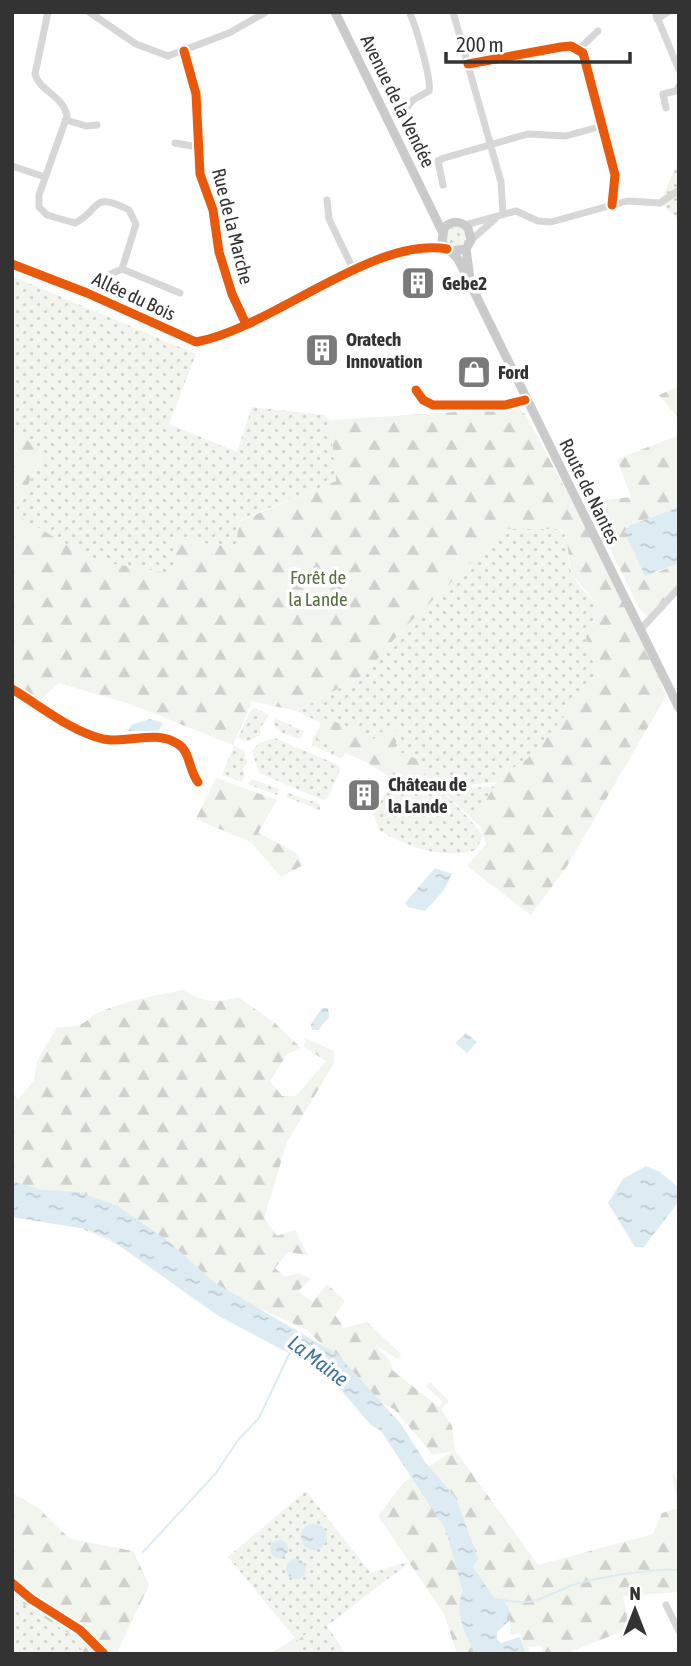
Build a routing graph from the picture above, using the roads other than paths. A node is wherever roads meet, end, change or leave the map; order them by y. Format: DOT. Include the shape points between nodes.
graph roads {
  1 [pos="47,12"];
  2 [pos="89,12"];
  3 [pos="267,12"];
  4 [pos="335,12"];
  5 [pos="409,12"];
  6 [pos="453,12"];
  7 [pos="668,12"];
  8 [pos="656,16"];
  9 [pos="598,31"];
  10 [pos="579,49"];
  11 [pos="184,51"];
  12 [pos="468,64"];
  13 [pos="679,70"];
  14 [pos="679,86"];
  15 [pos="666,108"];
  16 [pos="404,112"];
  17 [pos="66,120"];
  18 [pos="97,125"];
  19 [pos="602,126"];
  20 [pos="174,143"];
  21 [pos="490,145"];
  22 [pos="199,147"];
  23 [pos="12,166"];
  24 [pos="45,177"];
  25 [pos="443,185"];
  26 [pos="679,190"];
  27 [pos="327,200"];
  28 [pos="430,205"];
  29 [pos="612,205"];
  30 [pos="501,215"];
  31 [pos="451,223"];
  32 [pos="465,225"];
  33 [pos="442,235"];
  34 [pos="471,240"];
  35 [pos="418,249"];
  36 [pos="466,249"];
  37 [pos="450,250"];
  38 [pos="12,264"];
  39 [pos="122,269"];
  40 [pos="354,271"];
  41 [pos="472,289"];
  42 [pos="87,293"];
  43 [pos="180,293"];
  44 [pos="243,325"];
  45 [pos="416,390"];
  46 [pos="525,400"];
  47 [pos="679,588"];
  48 [pos="640,630"];
  49 [pos="12,689"];
  50 [pos="679,708"];
  51 [pos="198,782"];
  52 [pos="12,1583"];
  53 [pos="666,1605"];
  54 [pos="679,1631"];
  55 [pos="104,1654"];
  1 -- 17 [label="street" via="35,74 38,84 64,106"];
  2 -- 11 [label="street" via="158,55"];
  3 -- 11 [label="street"];
  4 -- 28 [label="main road, Avenue de la Vendée"];
  5 -- 16 [label="street" via="431,85"];
  6 -- 12 [label="street"];
  7 -- 8 [label="street"];
  8 -- 13 [label="street"];
  9 -- 10 [label="street"];
  10 -- 12 [label="street" via="561,47"];
  10 -- 19 [label="street"];
  11 -- 22 [label="street, Rue de la Marche" via="196,94"];
  12 -- 21 [label="street"];
  14 -- 15 [label="street" via="663,94"];
  17 -- 18 [label="street"];
  17 -- 24 [label="street"];
  19 -- 21 [label="street" via="566,136 535,132"];
  19 -- 29 [label="street" via="615,175"];
  20 -- 22 [label="street"];
  21 -- 25 [label="street" via="438,160"];
  21 -- 30 [label="street" via="501,182"];
  22 -- 44 [label="street, Rue de la Marche" via="200,174 214,210 219,252"];
  23 -- 24 [label="street"];
  24 -- 39 [label="street" via="38,200 47,215 75,223 96,203 129,209 136,224"];
  26 -- 29 [label="street" via="660,203 637,200"];
  27 -- 40 [label="street" via="329,219"];
  28 -- 31 [label="main road, Avenue de la Vendée"];
  28 -- 33 [label="main road, Avenue de la Vendée"];
  29 -- 30 [label="street" via="551,222 516,211"];
  30 -- 32 [label="street"];
  30 -- 34 [label="street"];
  31 -- 32 [label="main road"];
  31 -- 33 [label="main road"];
  32 -- 34 [label="main road"];
  33 -- 35 [label="street"];
  33 -- 37 [label="main road"];
  34 -- 36 [label="main road"];
  35 -- 37 [label="street"];
  35 -- 40 [label="street, Allée du Bois" via="393,252"];
  36 -- 37 [label="main road"];
  36 -- 41 [label="main road, Route de Nantes"];
  37 -- 41 [label="main road, Route de Nantes"];
  38 -- 42 [label="street, Allée du Bois"];
  39 -- 42 [label="street" via="98,280"];
  39 -- 43 [label="street"];
  40 -- 44 [label="street, Allée du Bois"];
  41 -- 46 [label="main road, Route de Nantes"];
  42 -- 44 [label="street, Allée du Bois" via="196,342"];
  45 -- 46 [label="street" via="433,405 505,405"];
  46 -- 48 [label="main road, Route de Nantes"];
  47 -- 48 [label="street"];
  48 -- 50 [label="main road, Route de Nantes"];
  49 -- 51 [label="street" via="94,736 115,740 159,737 177,743 185,750"];
  52 -- 55 [label="street" via="80,1630"];
  53 -- 54 [label="street"];
}
